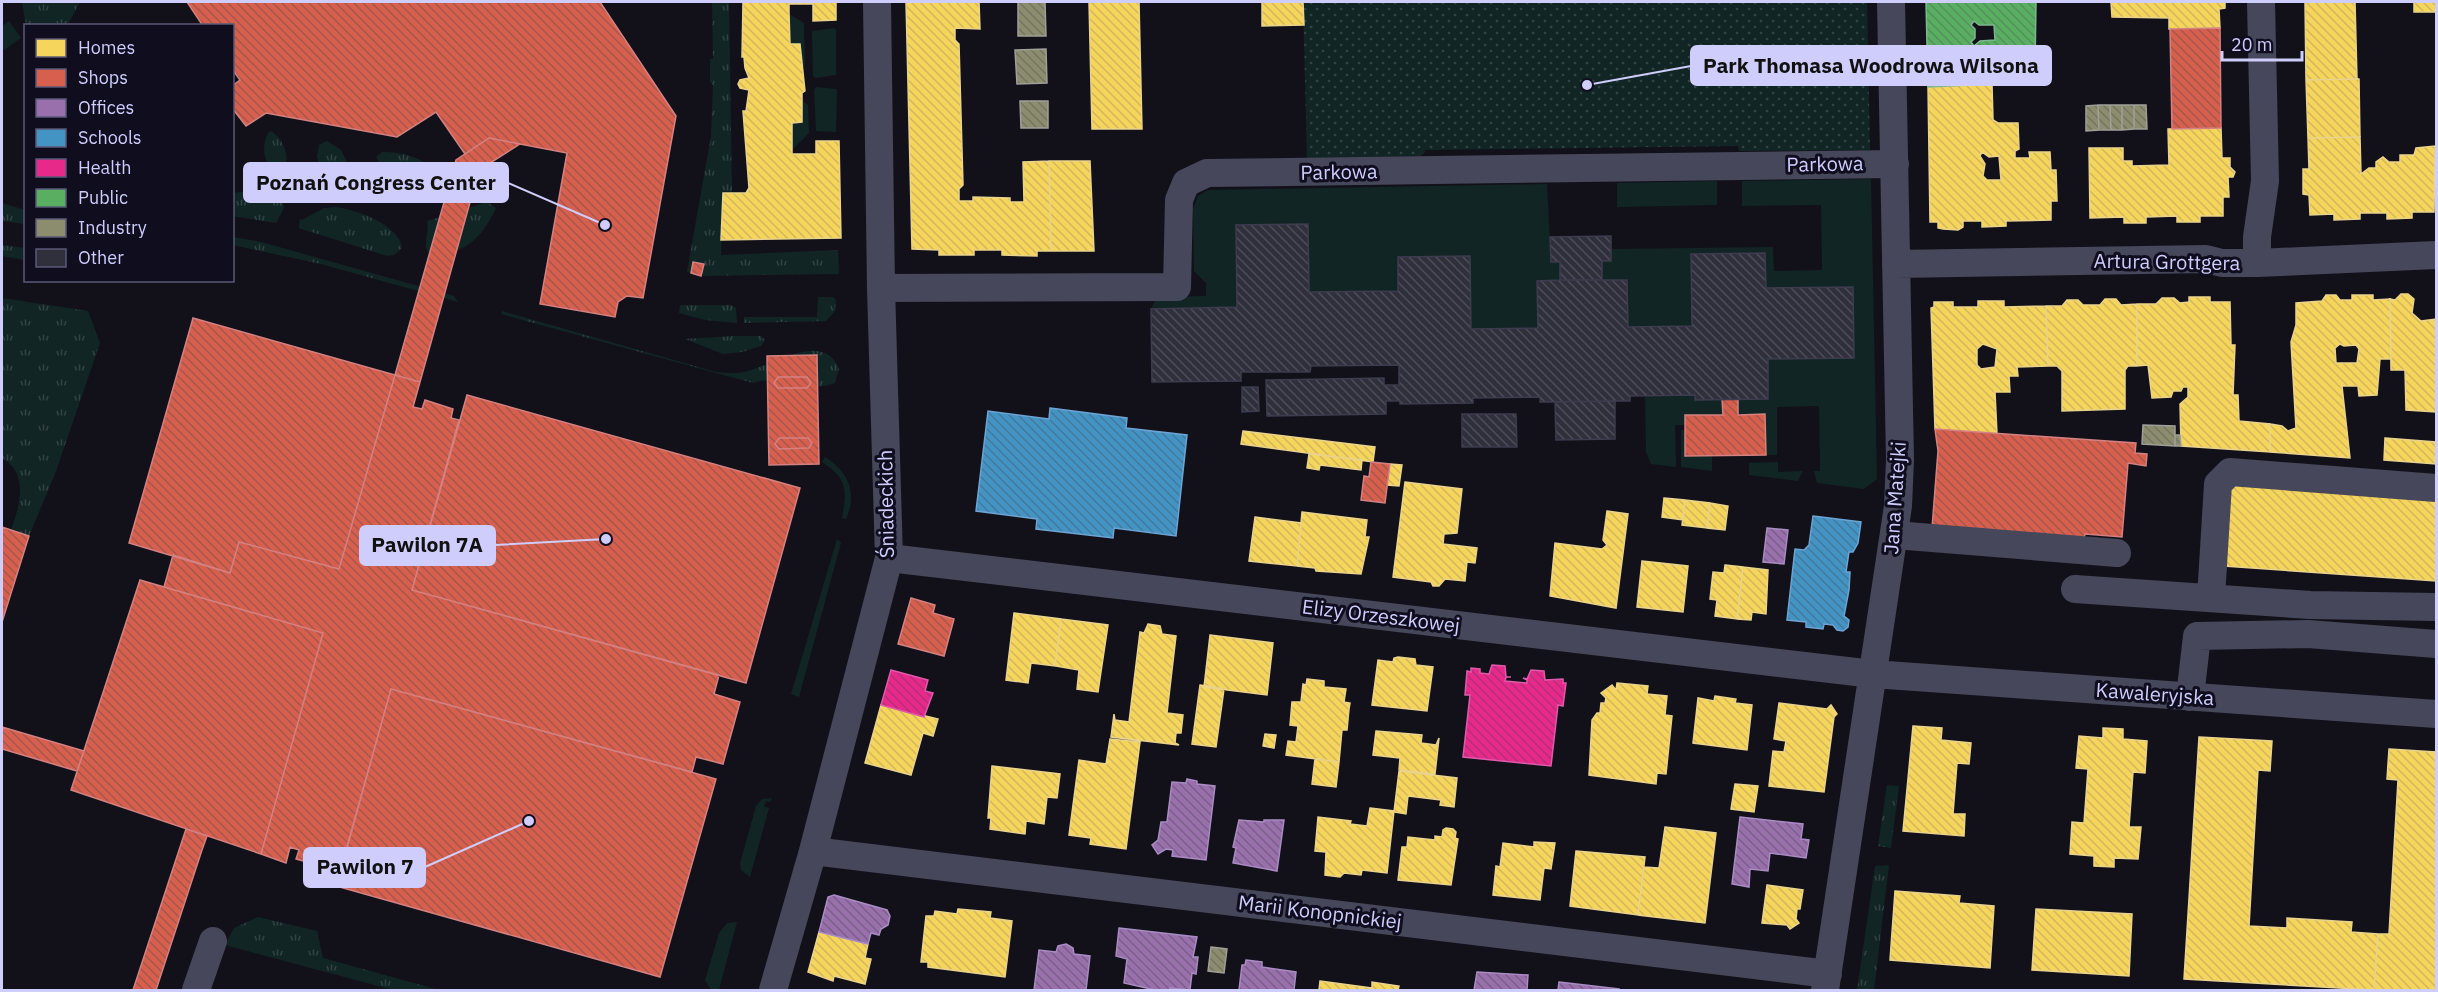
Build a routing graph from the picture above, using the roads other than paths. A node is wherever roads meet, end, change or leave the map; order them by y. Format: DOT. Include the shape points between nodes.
graph roads {
  1 [pos="876,2"];
  2 [pos="1891,2"];
  3 [pos="2261,2"];
  4 [pos="1895,164"];
  5 [pos="2436,255"];
  6 [pos="2257,263"];
  7 [pos="1896,264"];
  8 [pos="881,288"];
  9 [pos="2436,488"];
  10 [pos="1894,535"];
  11 [pos="2117,553"];
  12 [pos="890,558"];
  13 [pos="2075,589"];
  14 [pos="2211,598"];
  15 [pos="2310,605"];
  16 [pos="2436,607"];
  17 [pos="2308,634"];
  18 [pos="2436,644"];
  19 [pos="1873,674"];
  20 [pos="2190,697"];
  21 [pos="2436,714"];
  22 [pos="813,851"];
  23 [pos="213,941"];
  24 [pos="1827,982"];
  25 [pos="196,990"];
  26 [pos="773,990"];
  1 -- 8 [label="street, Śniadeckich"];
  2 -- 4 [label="street, Jana Matejki"];
  3 -- 6 [label="street" via="2265,181 2256,237"];
  4 -- 7 [label="street, Jana Matejki"];
  4 -- 8 [label="street, Parkowa" via="1207,173 1186,183 1179,200 1177,287"];
  5 -- 6 [label="street, Artura Grottgera"];
  6 -- 7 [label="street, Artura Grottgera" via="2206,259"];
  7 -- 10 [label="street, Jana Matejki" via="1900,460"];
  8 -- 12 [label="street, Śniadeckich"];
  9 -- 14 [label="street" via="2230,472 2218,484"];
  10 -- 11 [label="street"];
  10 -- 19 [label="street, Jana Matejki"];
  12 -- 19 [label="street, Elizy Orzeszkowej"];
  12 -- 22 [label="street, Śniadeckich"];
  13 -- 14 [label="street"];
  14 -- 15 [label="street"];
  15 -- 16 [label="street"];
  15 -- 17 [label="street"];
  17 -- 18 [label="street"];
  17 -- 20 [label="street" via="2197,636"];
  19 -- 20 [label="street, Kawaleryjska"];
  19 -- 24 [label="street, Jana Matejki"];
  20 -- 21 [label="street, Kawaleryjska"];
  22 -- 24 [label="street, Marii Konopnickiej"];
  22 -- 26 [label="street, Śniadeckich"];
  23 -- 25 [label="street"];
}
